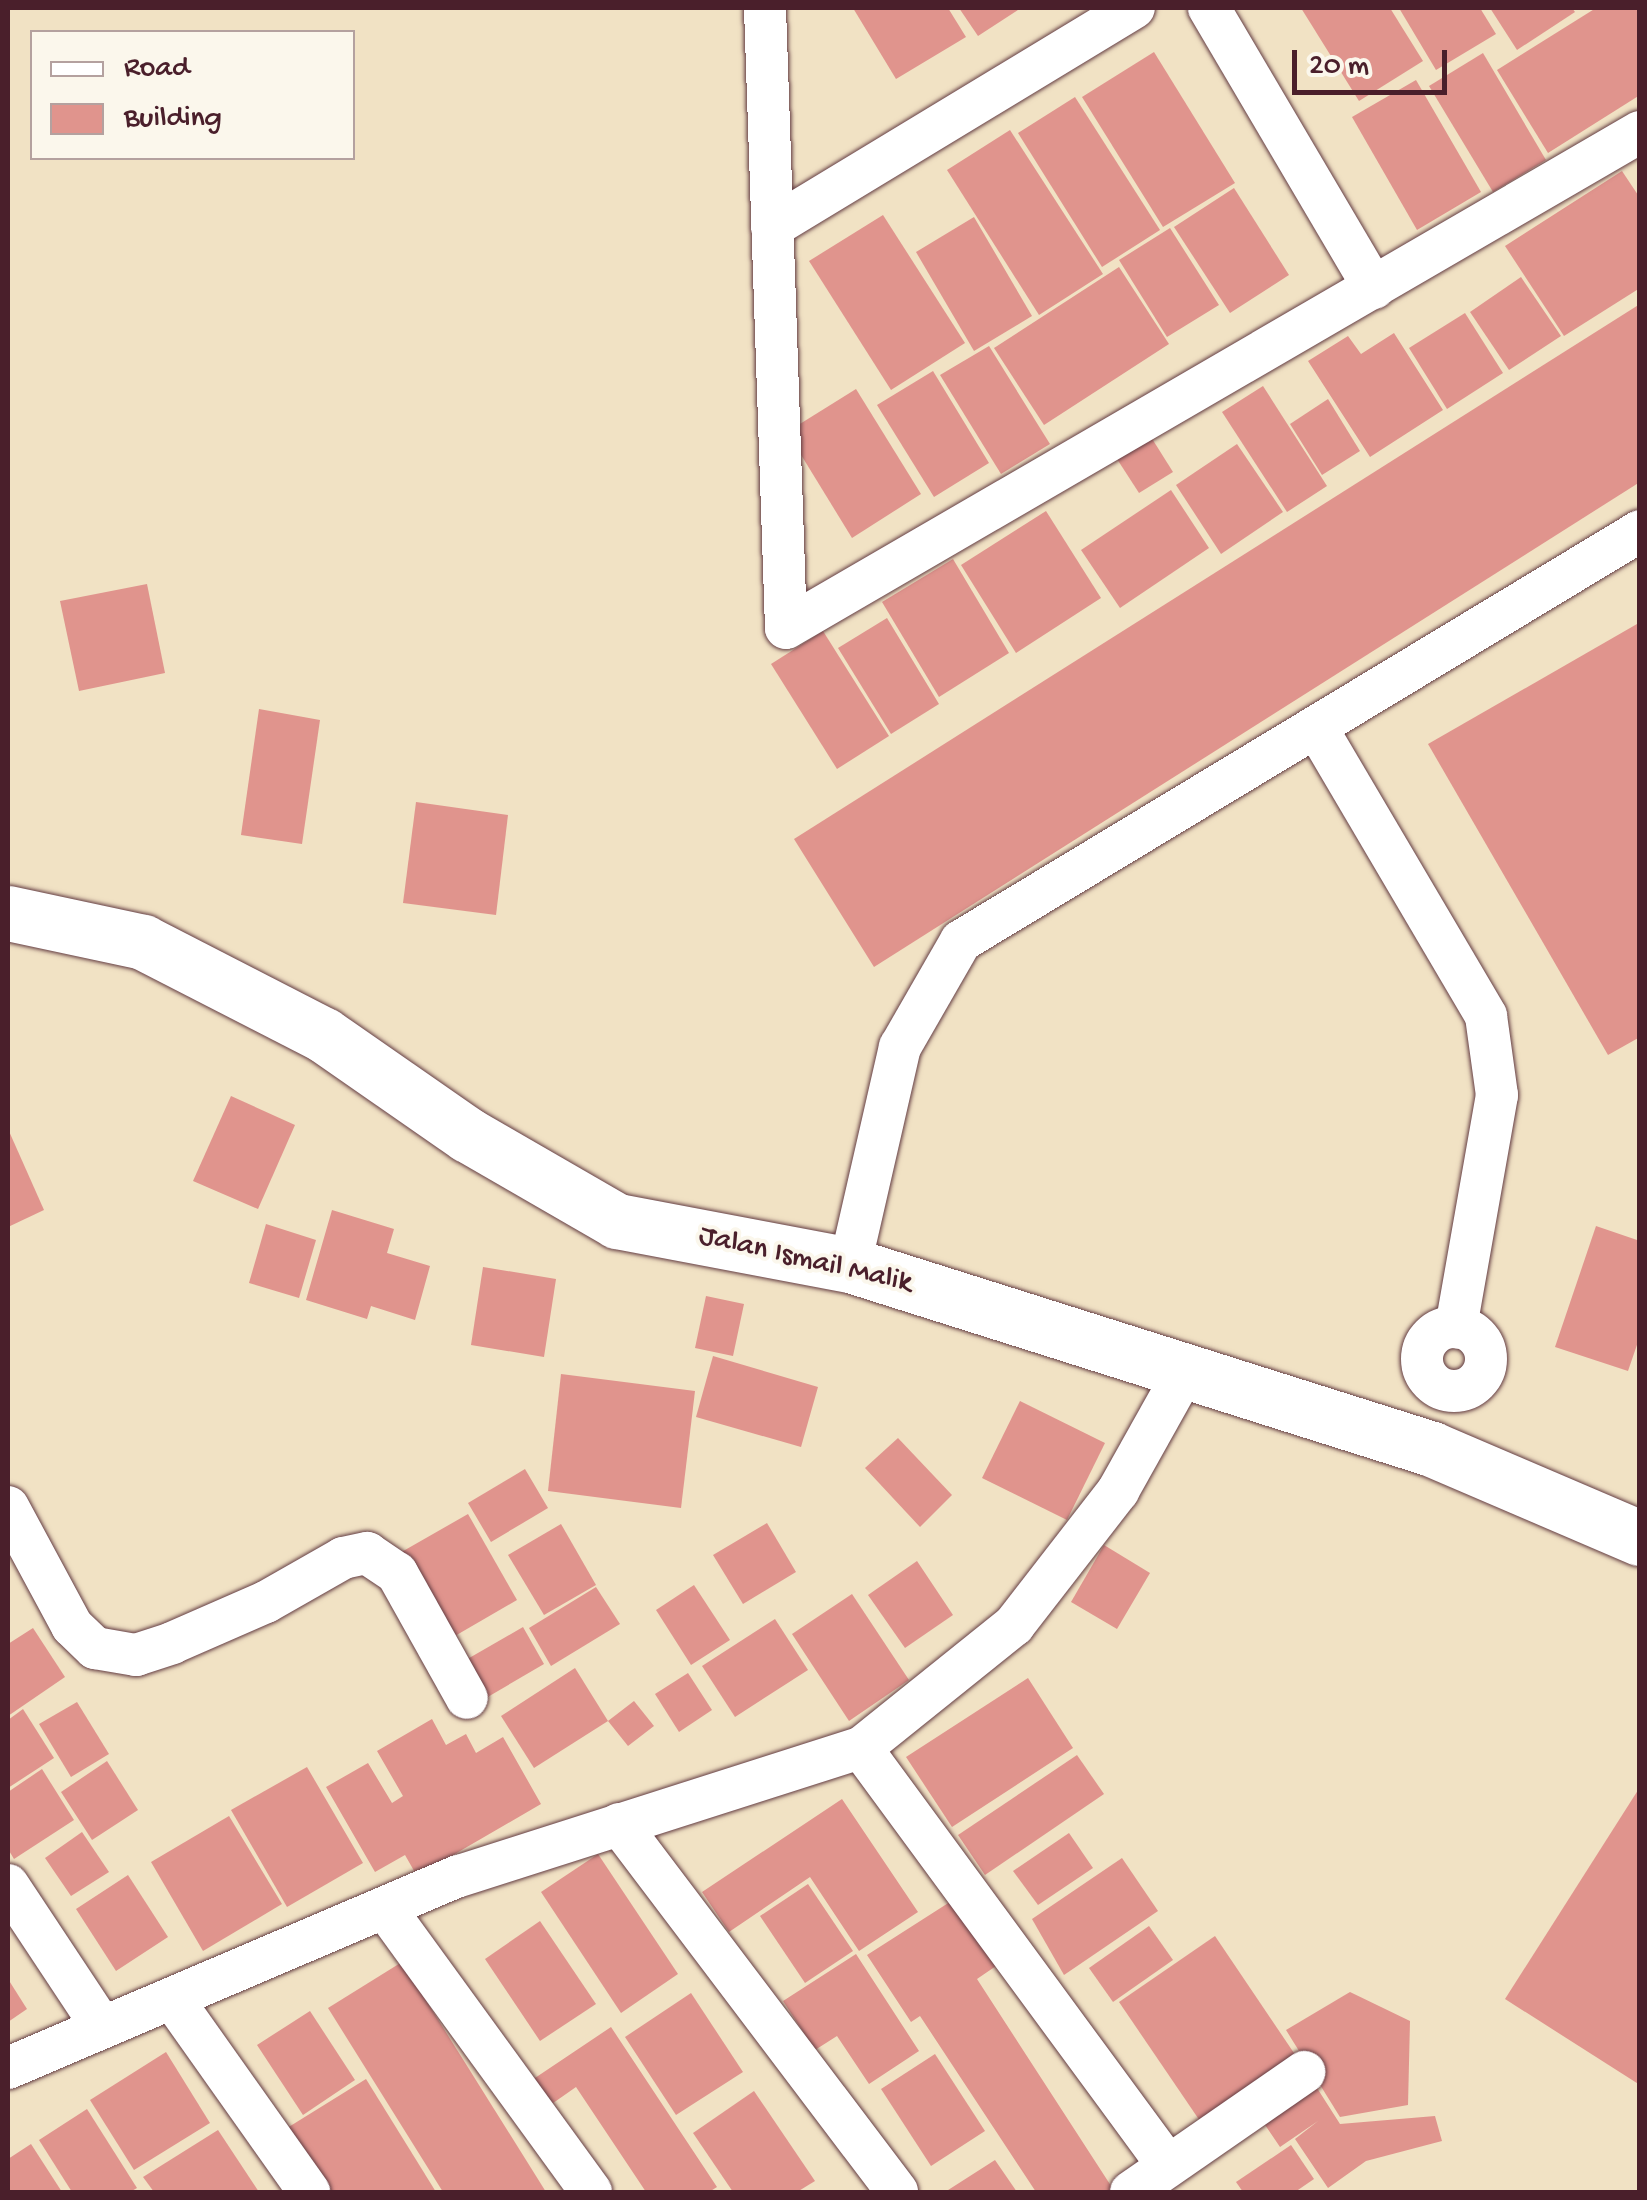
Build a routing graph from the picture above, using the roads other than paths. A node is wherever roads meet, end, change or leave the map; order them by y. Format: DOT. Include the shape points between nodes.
graph roads {
  1 [pos="765,8"];
  2 [pos="1134,8"];
  3 [pos="1209,8"];
  4 [pos="1640,132"];
  5 [pos="772,228"];
  6 [pos="1374,288"];
  7 [pos="1640,531"];
  8 [pos="1316,727"];
  9 [pos="8,913"];
  10 [pos="850,1264"];
  11 [pos="1185,1371"];
  12 [pos="1432,1449"];
  13 [pos="8,1507"];
  14 [pos="1640,1538"];
  15 [pos="467,1698"];
  16 [pos="861,1748"];
  17 [pos="618,1824"];
  18 [pos="8,1885"];
  19 [pos="387,1911"];
  20 [pos="174,2000"];
  21 [pos="100,2024"];
  22 [pos="8,2068"];
  23 [pos="1304,2072"];
  24 [pos="1166,2163"];
  25 [pos="309,2192"];
  26 [pos="591,2192"];
  27 [pos="897,2192"];
  28 [pos="1131,2192"];
  1 -- 5 [label="street"];
  2 -- 5 [label="street"];
  3 -- 6 [label="street"];
  4 -- 6 [label="street"];
  5 -- 6 [label="street" via="786,628"];
  7 -- 8 [label="street"];
  8 -- 10 [label="street" via="961,941 900,1047"];
  8 -- 12 [label="street" via="1486,1016 1497,1095 1456,1327 1442,1329 1423,1349 1427,1376 1450,1391"];
  9 -- 10 [label="main road, Jalan Ismail Malik" via="143,942 324,1035 468,1134 617,1221"];
  10 -- 11 [label="main road, Jalan Ismail Malik"];
  11 -- 12 [label="main road, Jalan Ismail Malik"];
  11 -- 16 [label="street" via="1118,1491 1014,1625"];
  12 -- 14 [label="main road, Jalan Ismail Malik"];
  13 -- 15 [label="street" via="72,1626 95,1648 136,1655 172,1644 343,1558 367,1554 397,1573"];
  16 -- 17 [label="street"];
  16 -- 24 [label="street"];
  17 -- 19 [label="street" via="460,1876"];
  17 -- 27 [label="street"];
  18 -- 21 [label="street"];
  19 -- 20 [label="street"];
  19 -- 26 [label="street"];
  20 -- 21 [label="street"];
  20 -- 25 [label="street"];
  21 -- 22 [label="street"];
  23 -- 24 [label="street"];
  24 -- 28 [label="street"];
}
